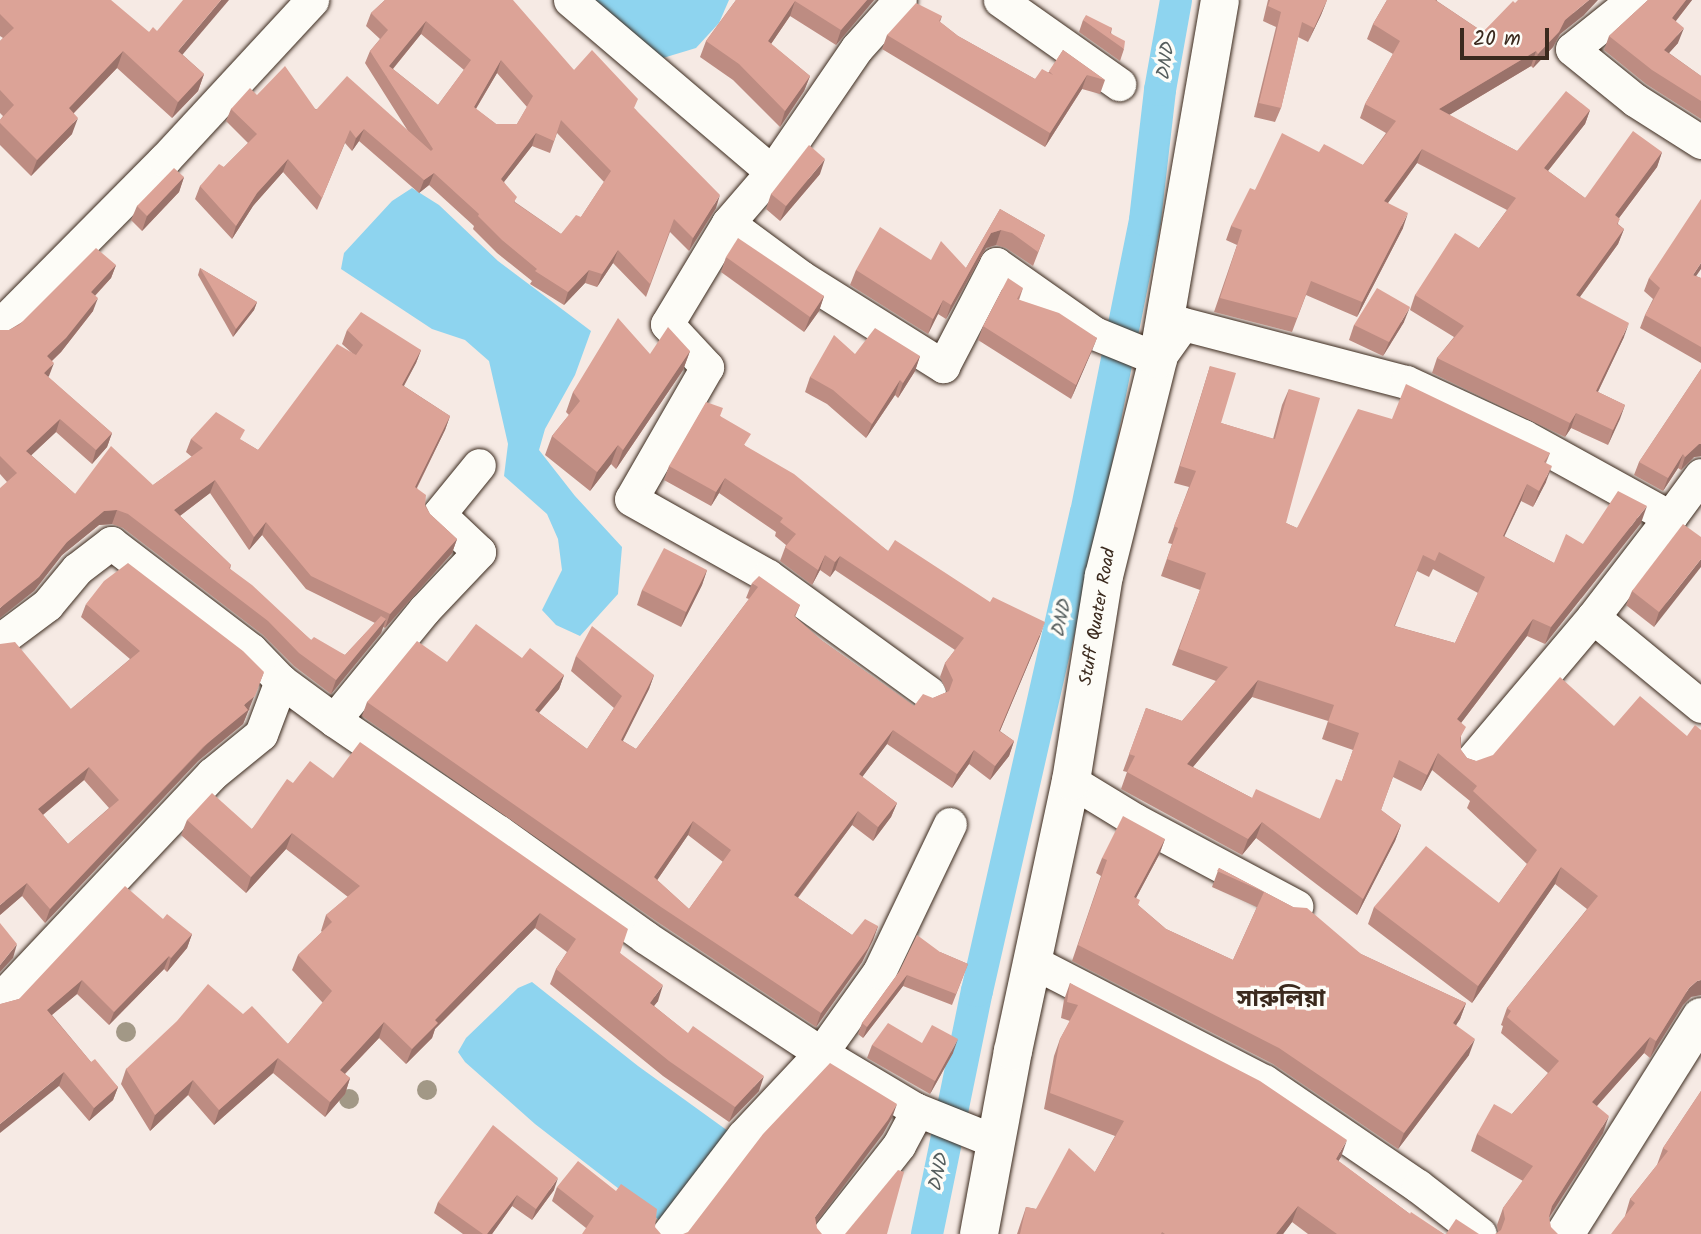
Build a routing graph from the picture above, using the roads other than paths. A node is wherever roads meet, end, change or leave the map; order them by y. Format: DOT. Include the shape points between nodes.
graph roads {
  1 [pos="312,0"];
  2 [pos="570,0"];
  3 [pos="900,0"];
  4 [pos="1000,0"];
  5 [pos="1220,0"];
  6 [pos="1633,0"];
  7 [pos="1119,84"];
  8 [pos="1699,137"];
  9 [pos="772,172"];
  10 [pos="728,223"];
  11 [pos="0,325"];
  12 [pos="1157,358"];
  13 [pos="478,465"];
  14 [pos="1701,475"];
  15 [pos="1670,517"];
  16 [pos="1593,617"];
  17 [pos="0,640"];
  18 [pos="281,681"];
  19 [pos="929,693"];
  20 [pos="1701,706"];
  21 [pos="334,720"];
  22 [pos="1473,759"];
  23 [pos="1070,781"];
  24 [pos="950,824"];
  25 [pos="1297,906"];
  26 [pos="1033,962"];
  27 [pos="0,999"];
  28 [pos="1698,1030"];
  29 [pos="821,1053"];
  30 [pos="915,1109"];
  31 [pos="997,1142"];
  32 [pos="668,1234"];
  33 [pos="829,1234"];
  34 [pos="979,1234"];
  35 [pos="1480,1234"];
  36 [pos="1565,1234"];
  1 -- 11 [label="street" via="164,160"];
  2 -- 9 [label="street"];
  3 -- 9 [label="street" via="857,48"];
  4 -- 7 [label="street"];
  5 -- 12 [label="street, Stuff Quater Road"];
  6 -- 8 [label="street" via="1572,49 1635,100"];
  9 -- 10 [label="street"];
  10 -- 12 [label="street" via="801,277 943,366 996,264 1094,333"];
  10 -- 19 [label="street" via="667,324 707,367 631,499 768,576"];
  12 -- 15 [label="street" via="1183,324 1406,382 1523,436"];
  12 -- 23 [label="street, Stuff Quater Road" via="1104,576"];
  13 -- 21 [label="street" via="439,514 479,552 424,610"];
  14 -- 15 [label="street"];
  15 -- 16 [label="street"];
  16 -- 20 [label="street"];
  16 -- 22 [label="street"];
  17 -- 18 [label="street" via="47,605 77,569 111,543 251,650"];
  18 -- 21 [label="street"];
  18 -- 27 [label="street" via="261,734 212,775"];
  21 -- 29 [label="street" via="645,937"];
  23 -- 25 [label="street"];
  23 -- 26 [label="street, Stuff Quater Road"];
  24 -- 29 [label="street" via="879,972"];
  26 -- 31 [label="street, Stuff Quater Road"];
  26 -- 35 [label="street" via="1264,1081"];
  28 -- 36 [label="street"];
  29 -- 30 [label="street"];
  29 -- 32 [label="street" via="743,1136"];
  30 -- 31 [label="street"];
  30 -- 33 [label="street" via="899,1145"];
  31 -- 34 [label="street, Stuff Quater Road"];
}
